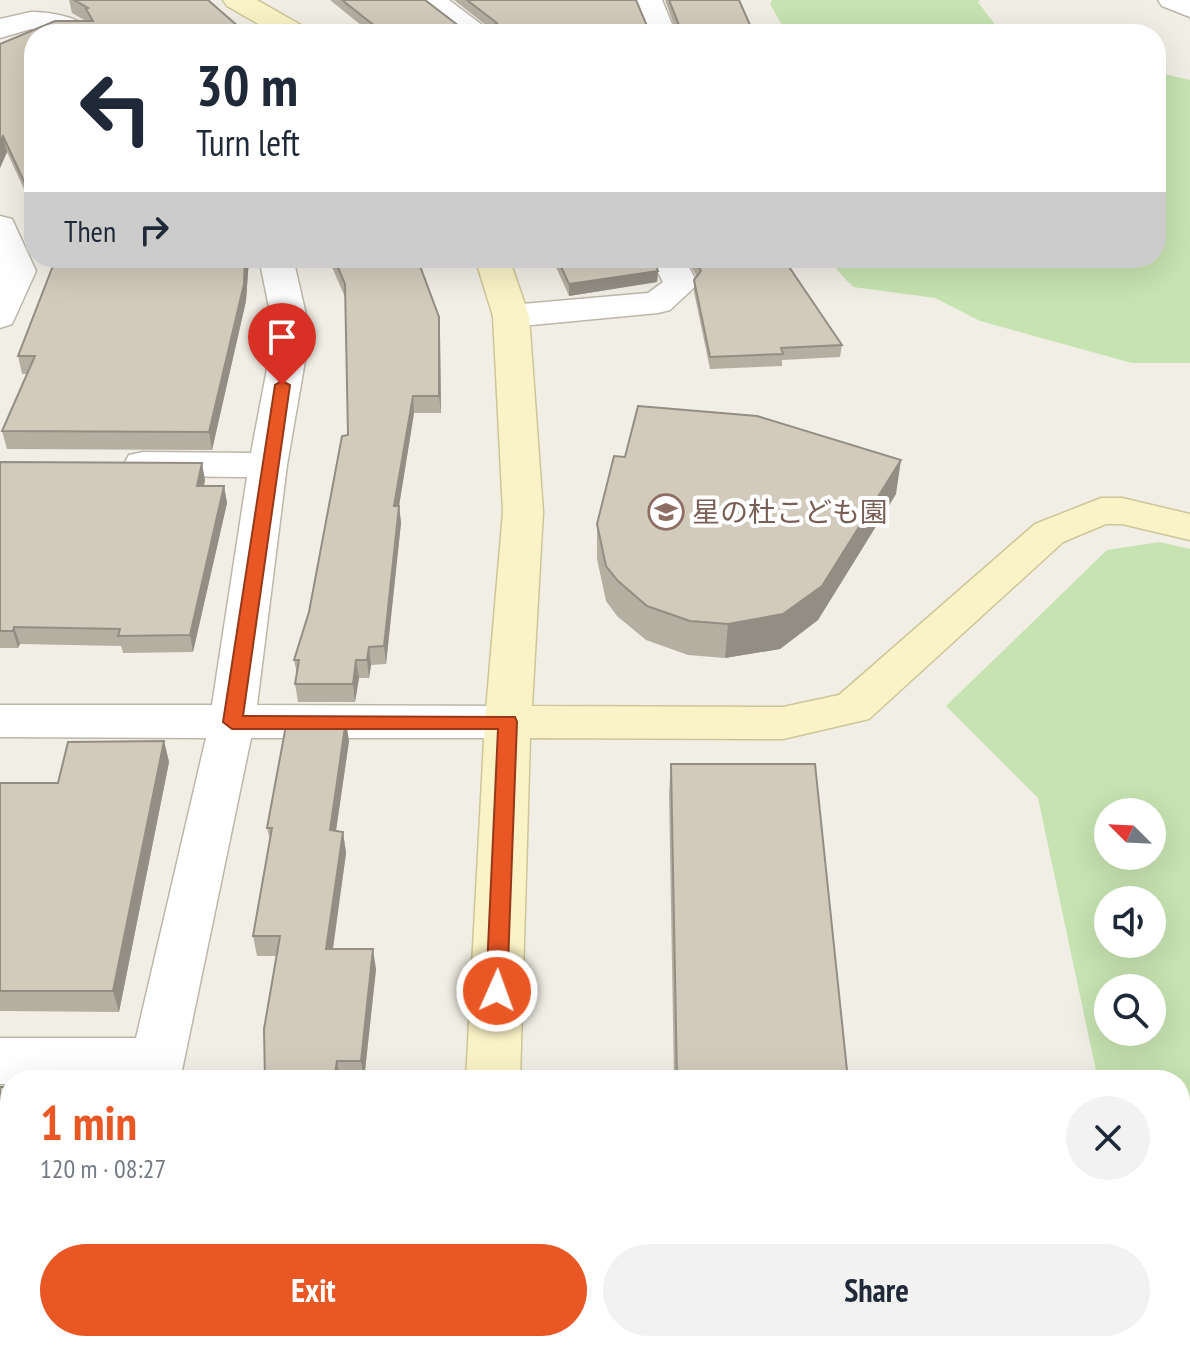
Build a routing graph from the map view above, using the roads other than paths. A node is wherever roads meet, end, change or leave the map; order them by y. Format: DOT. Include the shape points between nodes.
graph roads {
  1 [pos="237,0"];
  2 [pos="431,0"];
  3 [pos="648,0"];
  4 [pos="1172,0"];
  5 [pos="1190,9"];
  6 [pos="60,24"];
  7 [pos="279,24"];
  8 [pos="466,24"];
  9 [pos="658,24"];
  10 [pos="0,29"];
  11 [pos="0,226"];
  12 [pos="278,268"];
  13 [pos="495,268"];
  14 [pos="672,268"];
  15 [pos="511,316"];
  16 [pos="0,317"];
  17 [pos="110,464"];
  18 [pos="268,465"];
  19 [pos="1190,527"];
  20 [pos="0,721"];
  21 [pos="232,722"];
  22 [pos="508,722"];
  23 [pos="0,1061"];
  24 [pos="140,1070"];
  25 [pos="155,1070"];
  26 [pos="493,1070"];
  1 -- 7 [label="street"];
  2 -- 8 [label="street"];
  3 -- 9 [label="street"];
  4 -- 5 [label="street"];
  6 -- 10 [label="street" via="24,20"];
  11 -- 16 [label="street" via="19,271"];
  12 -- 18 [label="street" via="292,332"];
  13 -- 15 [label="street"];
  14 -- 15 [label="street" via="681,284 658,303"];
  15 -- 22 [label="street" via="523,512"];
  17 -- 18 [label="street"];
  18 -- 21 [label="street"];
  19 -- 22 [label="street" via="1101,511 1049,533 853,708 783,723"];
  20 -- 21 [label="street"];
  21 -- 22 [label="street"];
  21 -- 25 [label="street"];
  22 -- 26 [label="street"];
  23 -- 24 [label="street"];
}
